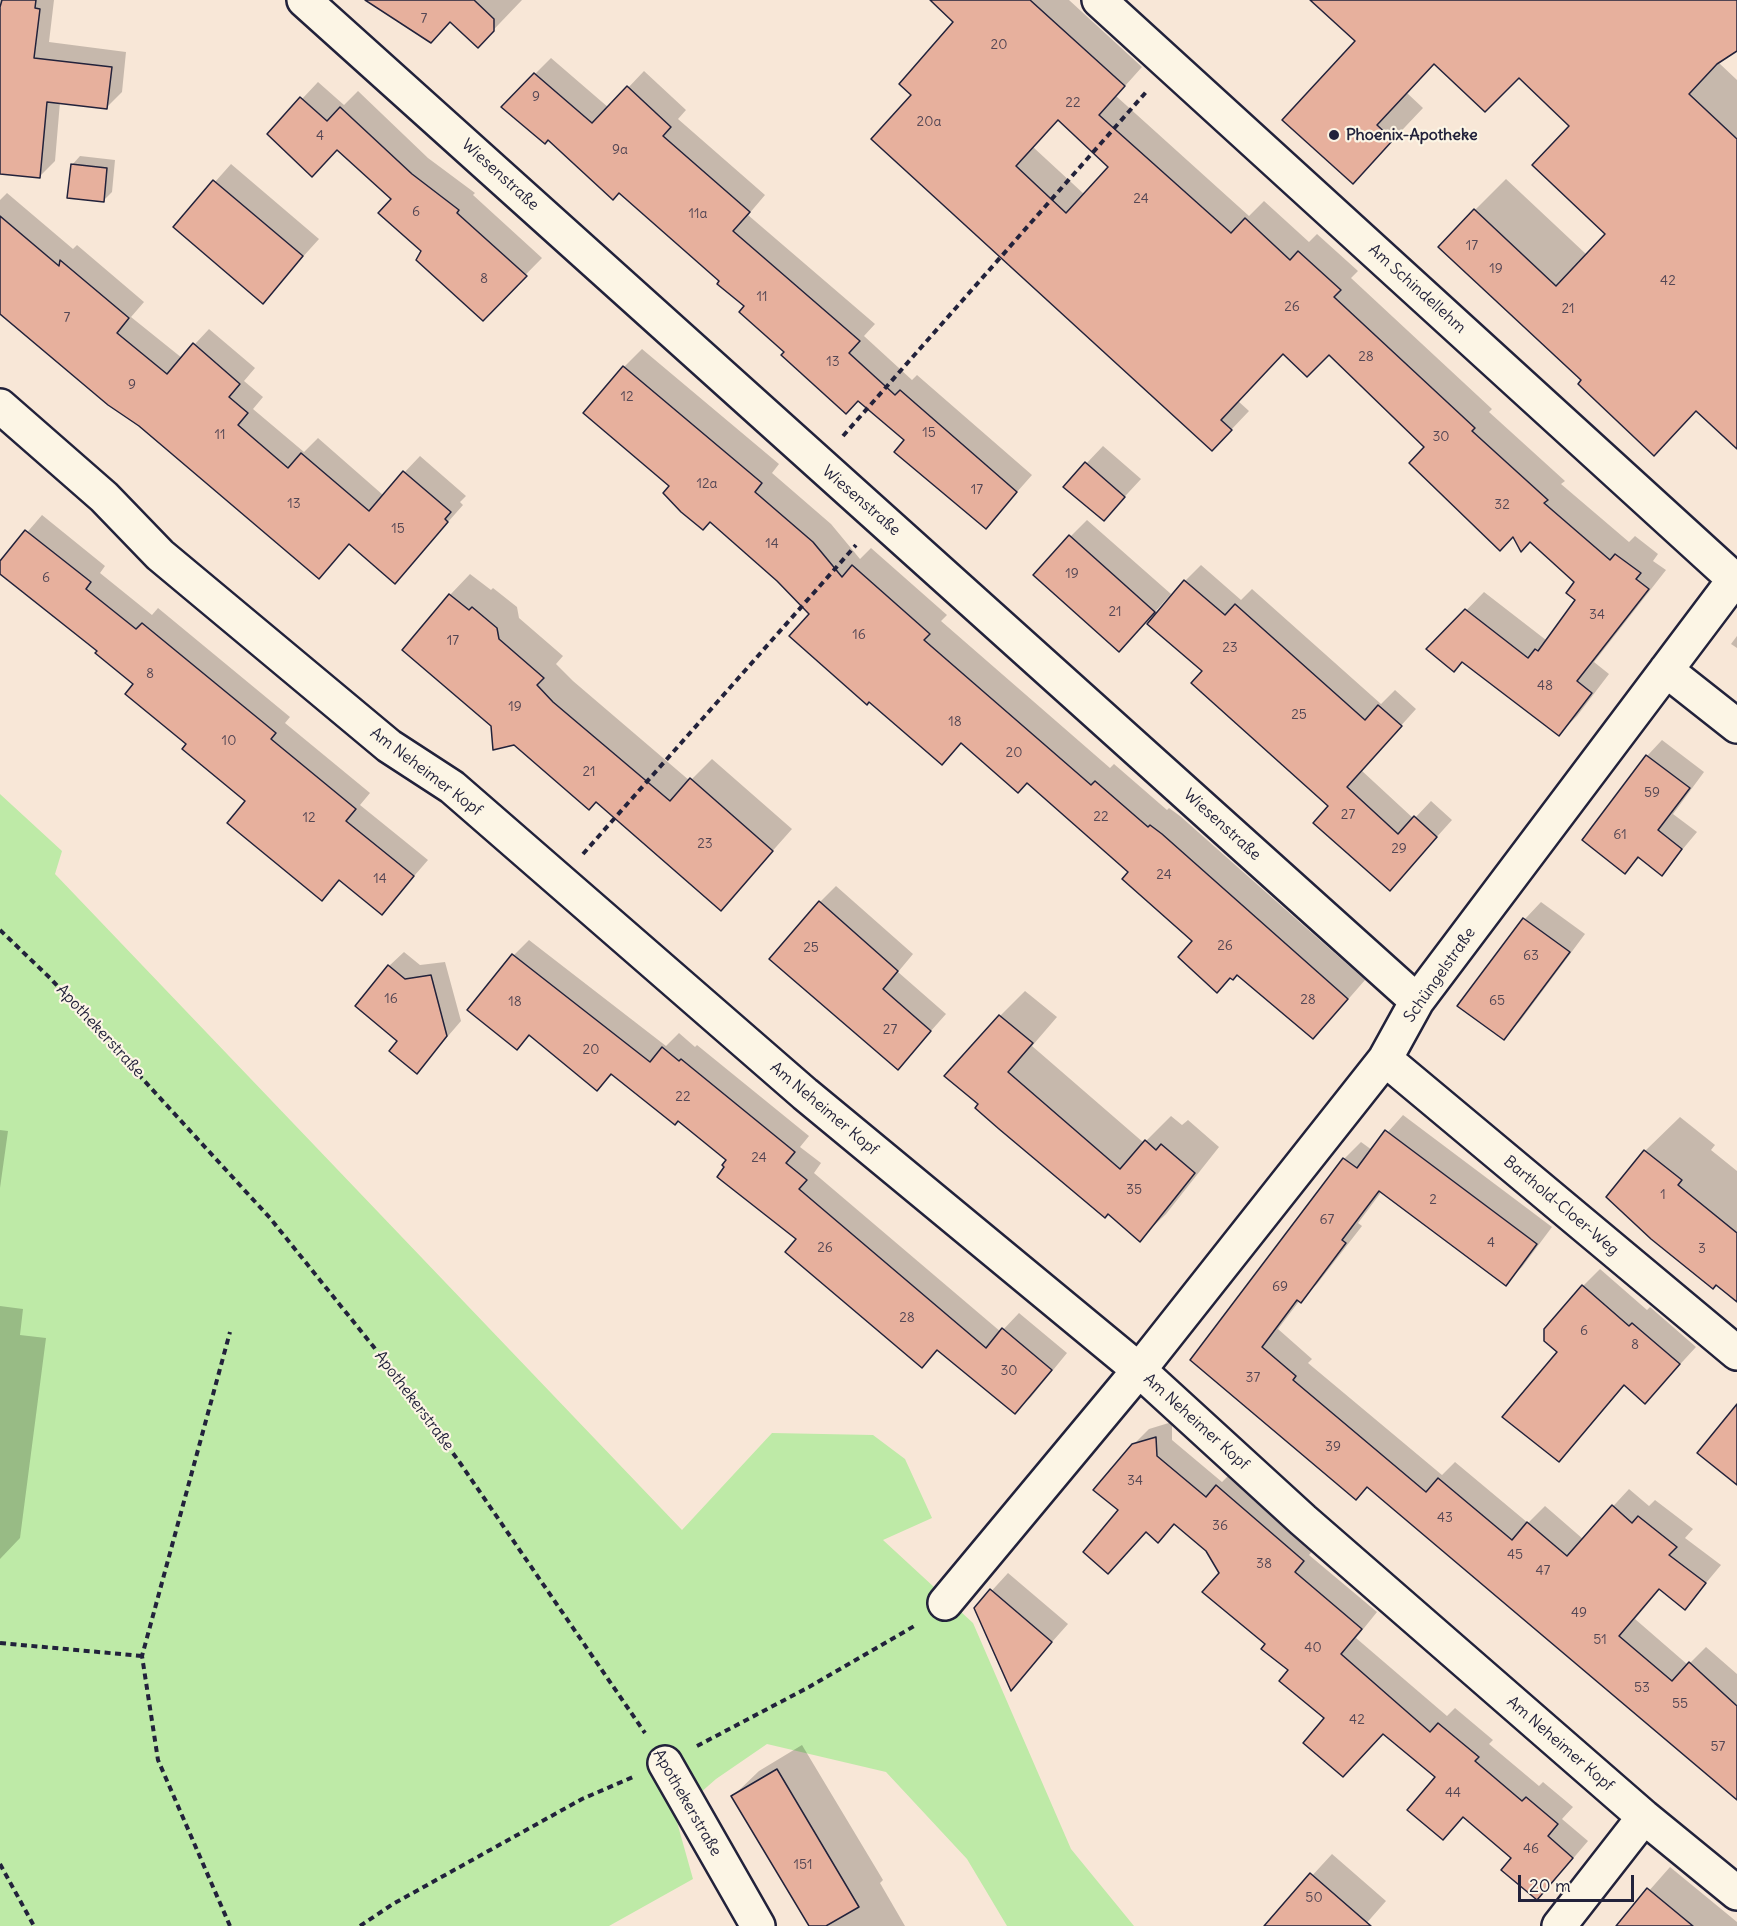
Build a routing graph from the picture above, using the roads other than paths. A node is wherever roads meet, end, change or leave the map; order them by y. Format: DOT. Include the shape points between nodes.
graph roads {
  1 [pos="304,0"];
  2 [pos="1099,0"];
  3 [pos="0,406"];
  4 [pos="1736,578"];
  5 [pos="1666,670"];
  6 [pos="1737,726"];
  7 [pos="1417,1001"];
  8 [pos="1385,1059"];
  9 [pos="1737,1353"];
  10 [pos="1139,1370"];
  11 [pos="945,1603"];
  12 [pos="666,1763"];
  13 [pos="1644,1817"];
  14 [pos="1737,1893"];
  15 [pos="758,1926"];
  16 [pos="1559,1926"];
  1 -- 7 [label="street, Wiesenstraße"];
  2 -- 4 [label="street, Am Schindellehm"];
  3 -- 10 [label="street, Am Neheimer Kopf" via="105,497 160,555 389,746 452,787 806,1095"];
  4 -- 5 [label="street, Schüngelstraße"];
  5 -- 6 [label="street"];
  5 -- 7 [label="street, Schüngelstraße"];
  7 -- 8 [label="street, Schüngelstraße"];
  8 -- 9 [label="street, Barthold-Cloer-Weg"];
  8 -- 10 [label="street, Schüngelstraße"];
  10 -- 11 [label="street, Schüngelstraße"];
  10 -- 13 [label="street, Am Neheimer Kopf" via="1303,1520"];
  12 -- 15 [label="street, Apothekerstraße"];
  13 -- 14 [label="street, Am Neheimer Kopf"];
  13 -- 16 [label="street"];
}
